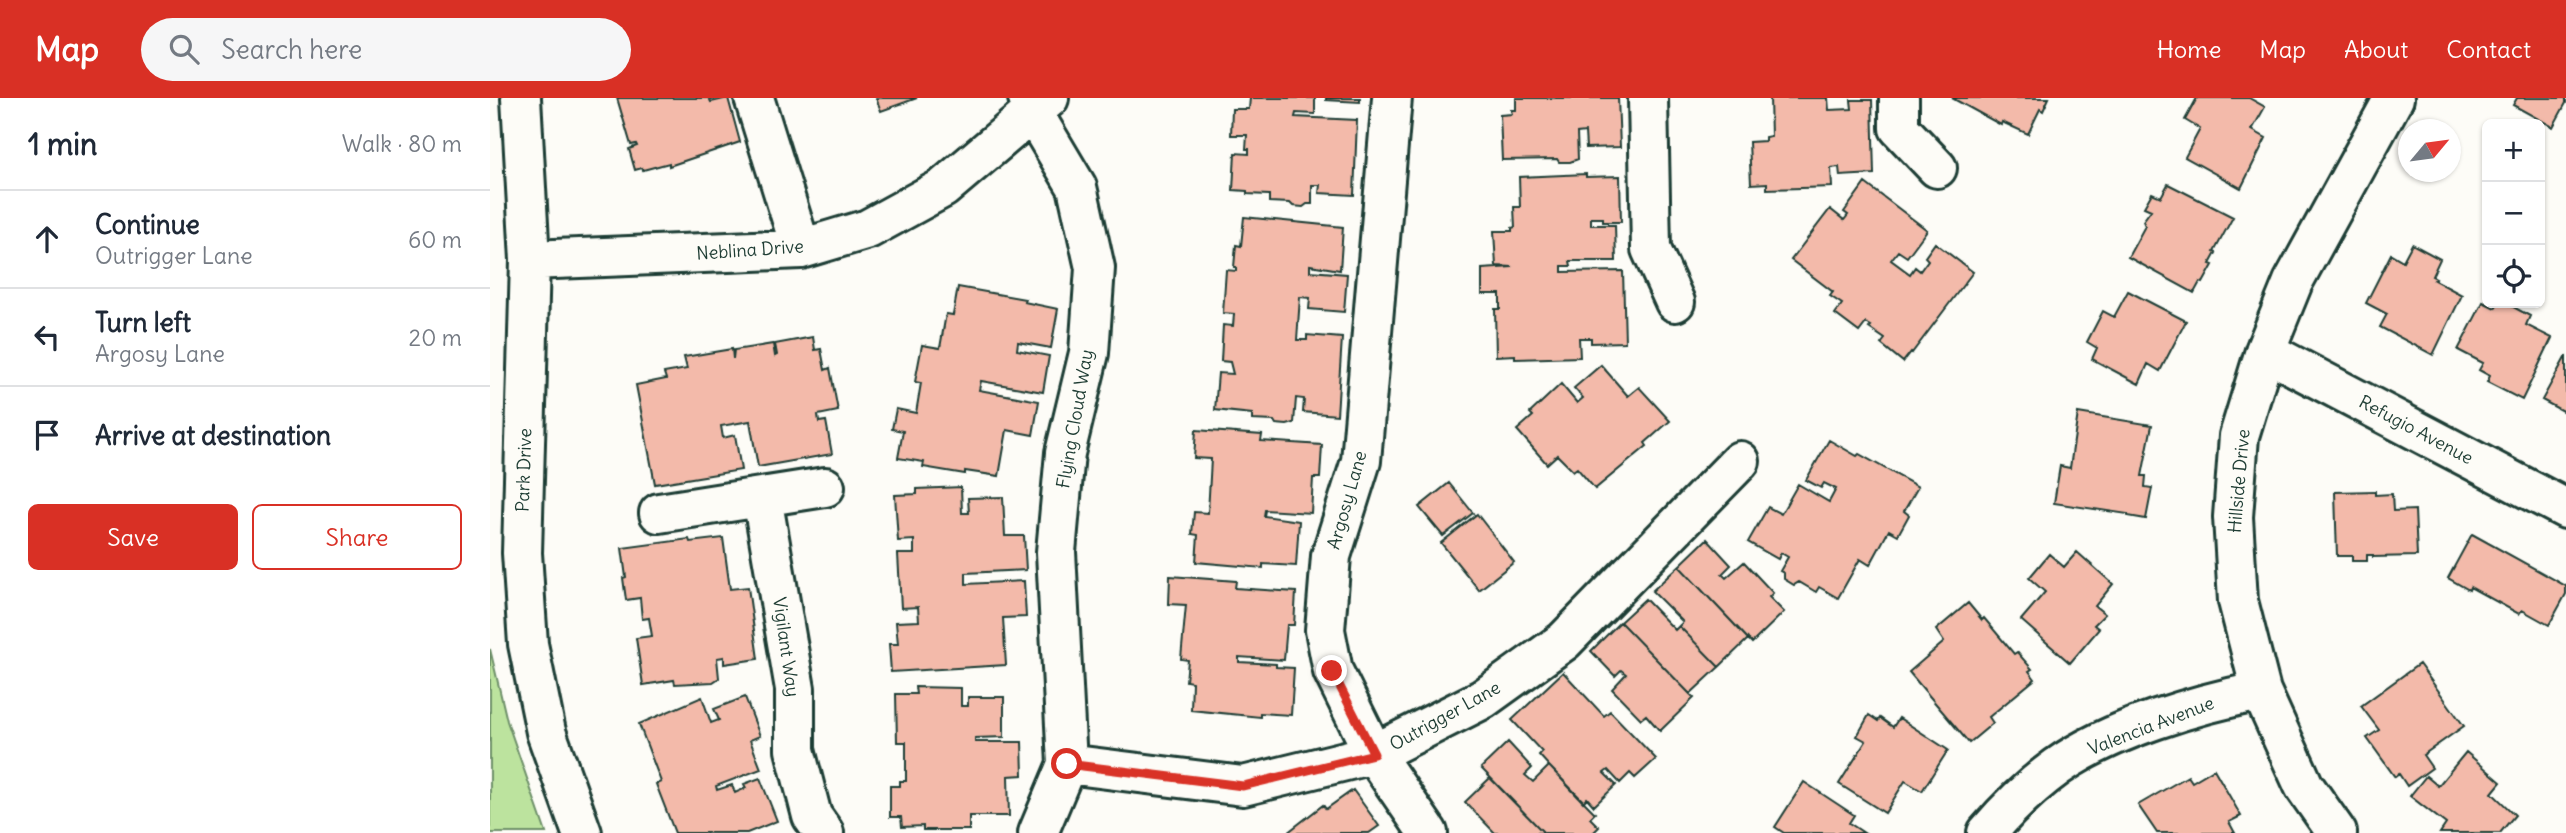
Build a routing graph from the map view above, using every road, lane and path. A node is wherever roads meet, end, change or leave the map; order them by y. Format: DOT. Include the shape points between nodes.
graph roads {
  1 [pos="521,98"];
  2 [pos="754,98"];
  3 [pos="1392,98"];
  4 [pos="1648,98"];
  5 [pos="1899,98"];
  6 [pos="2393,98"];
  7 [pos="1037,103"];
  8 [pos="1937,168"];
  9 [pos="801,250"];
  10 [pos="530,260"];
  11 [pos="1675,302"];
  12 [pos="2265,351"];
  13 [pos="1740,461"];
  14 [pos="825,487"];
  15 [pos="762,498"];
  16 [pos="2566,509"];
  17 [pos="659,513"];
  18 [pos="2261,691"];
  19 [pos="1374,754"];
  20 [pos="1067,764"];
  21 [pos="582,833"];
  22 [pos="824,833"];
  23 [pos="1038,833"];
  24 [pos="1428,833"];
  25 [pos="1987,833"];
  26 [pos="2337,833"];
  1 -- 10 [label="street, Park Drive"];
  2 -- 9 [label="street"];
  3 -- 19 [label="street, Argosy Lane" via="1361,461 1331,556 1325,630 1332,671"];
  4 -- 11 [label="street" via="1651,249"];
  5 -- 8 [label="street" via="1899,128"];
  6 -- 12 [label="street, Hillside Drive" via="2293,282"];
  7 -- 9 [label="street, Neblina Drive" via="943,188 868,229"];
  7 -- 20 [label="street, Flying Cloud Way" via="1077,187 1095,268 1088,353 1066,453 1056,552"];
  9 -- 10 [label="street, Neblina Drive"];
  10 -- 21 [label="street, Park Drive" via="522,553 528,643 546,732"];
  12 -- 16 [label="street, Refugio Avenue"];
  12 -- 18 [label="street, Hillside Drive" via="2239,436 2233,517 2238,601"];
  13 -- 19 [label="street, Outrigger Lane" via="1564,641 1483,699"];
  14 -- 15 [label="street"];
  15 -- 17 [label="street"];
  15 -- 22 [label="street, Vigilant Way" via="795,689 795,750 812,816"];
  18 -- 25 [label="street, Valencia Avenue" via="2201,703 2105,740 2058,766 2011,805"];
  18 -- 26 [label="street, Hillside Drive" via="2304,786"];
  19 -- 20 [label="street, Outrigger Lane" via="1243,786"];
  19 -- 24 [label="street, Argosy Lane"];
  20 -- 23 [label="street, Flying Cloud Way"];
}
